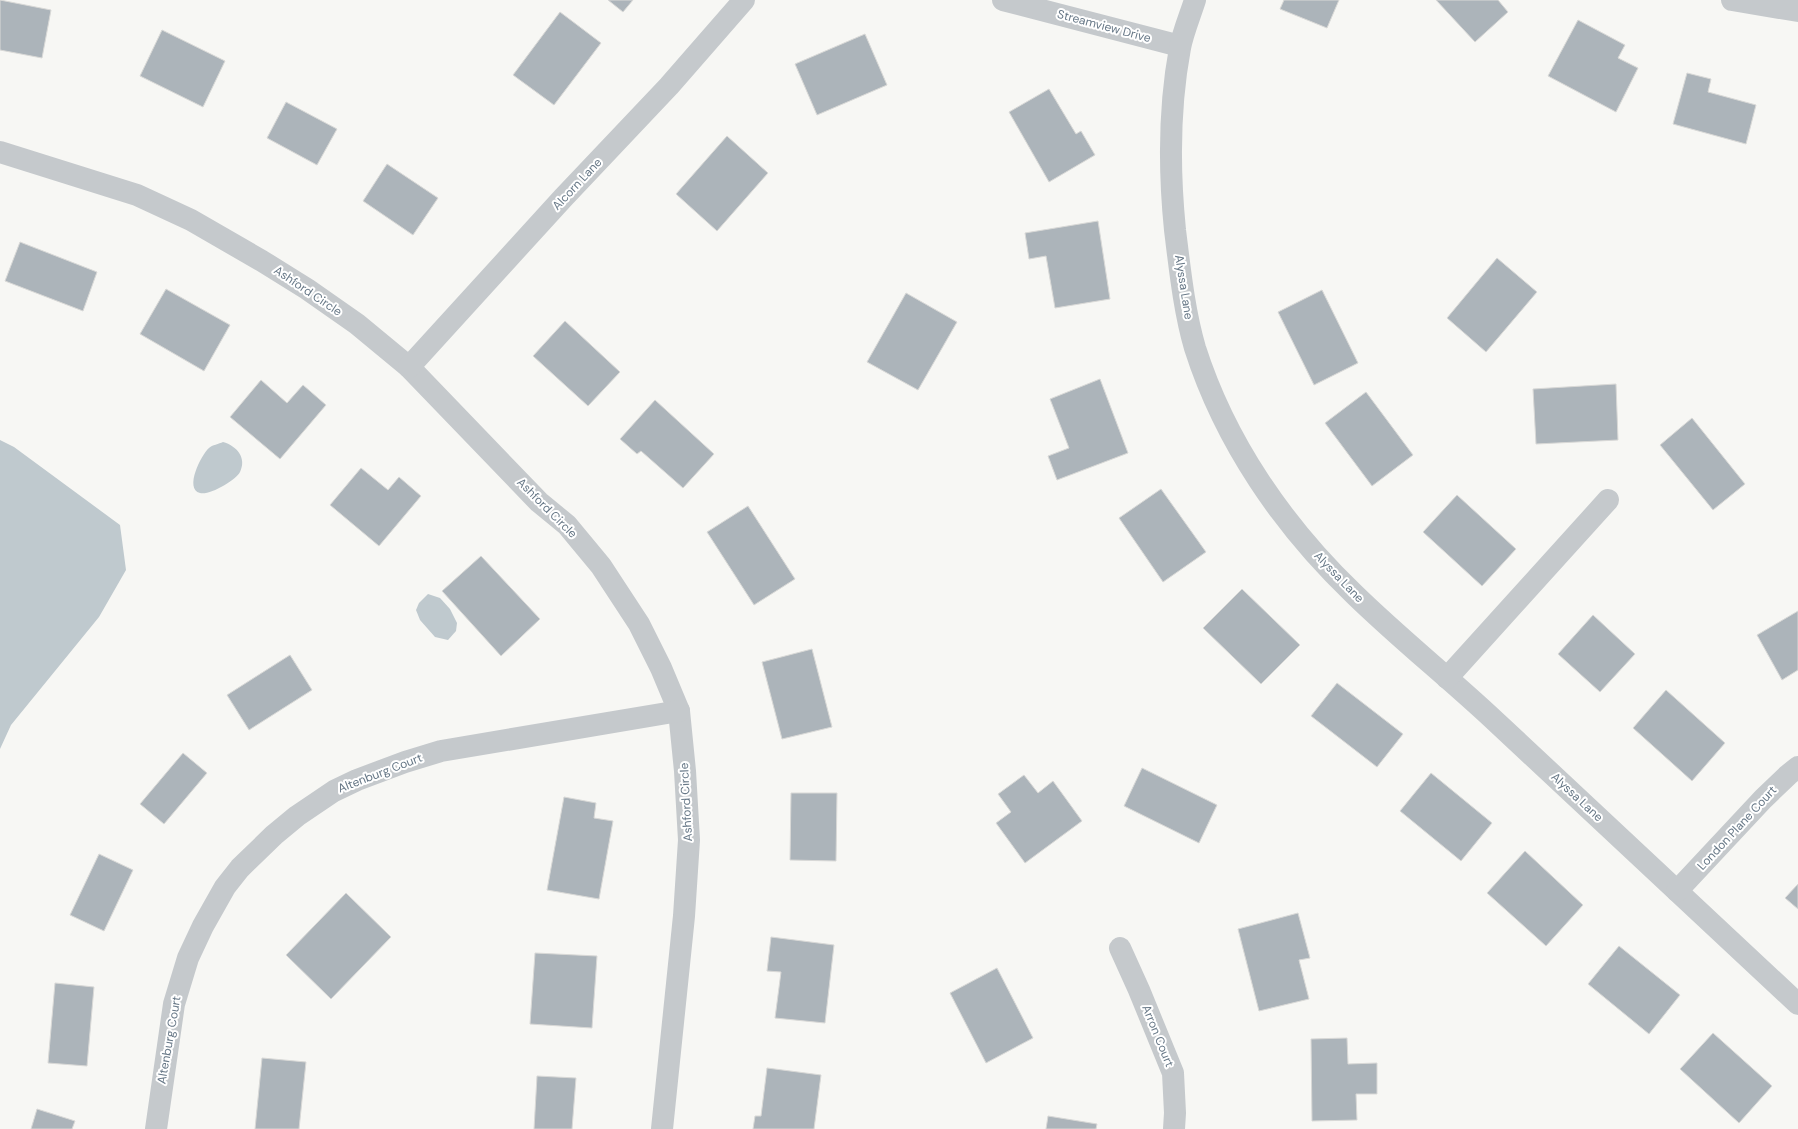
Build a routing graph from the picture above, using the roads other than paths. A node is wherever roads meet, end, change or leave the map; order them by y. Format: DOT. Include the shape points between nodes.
graph roads {
  1 [pos="744,0"];
  2 [pos="1004,0"];
  3 [pos="1195,0"];
  4 [pos="1732,0"];
  5 [pos="1798,11"];
  6 [pos="1180,46"];
  7 [pos="0,152"];
  8 [pos="409,367"];
  9 [pos="1608,500"];
  10 [pos="1447,678"];
  11 [pos="679,711"];
  12 [pos="1798,767"];
  13 [pos="1677,891"];
  14 [pos="1120,948"];
  15 [pos="1798,1004"];
  16 [pos="156,1129"];
  17 [pos="662,1129"];
  18 [pos="1174,1129"];
  1 -- 8 [label="street, Alcorn Lane" via="669,86"];
  2 -- 6 [label="street, Streamview Drive"];
  3 -- 6 [label="street, Alyssa Lane"];
  4 -- 5 [label="street"];
  6 -- 10 [label="street, Alyssa Lane" via="1172,108 1174,214 1185,304 1195,347 1210,387 1246,462 1280,512 1352,593"];
  7 -- 8 [label="street, Ashford Circle" via="137,195 191,220 307,290 357,324"];
  8 -- 11 [label="street, Ashford Circle" via="539,502 567,525 601,566 639,624"];
  9 -- 10 [label="street"];
  10 -- 13 [label="street, Alyssa Lane"];
  11 -- 16 [label="street, Altenburg Court" via="441,751 357,780 334,791 297,816 240,868 225,887 188,958 174,1004"];
  11 -- 17 [label="street, Ashford Circle" via="689,840 684,916"];
  12 -- 13 [label="street, London Plane Court" via="1763,799"];
  13 -- 15 [label="street, Alyssa Lane"];
  14 -- 18 [label="street, Arron Court" via="1140,990 1173,1073"];
}
